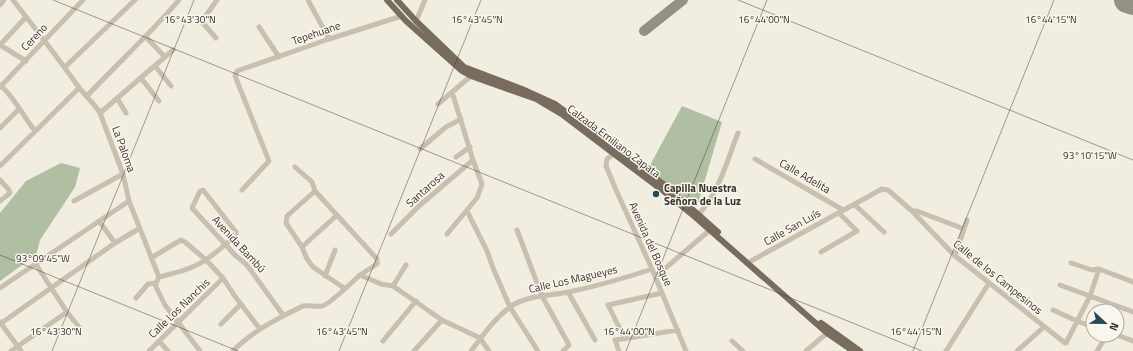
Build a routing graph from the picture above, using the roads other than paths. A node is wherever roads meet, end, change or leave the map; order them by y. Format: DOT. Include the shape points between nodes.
graph roads {
  1 [pos="4,0"];
  2 [pos="13,0"];
  3 [pos="83,0"];
  4 [pos="135,0"];
  5 [pos="179,0"];
  6 [pos="217,0"];
  7 [pos="308,0"];
  8 [pos="387,0"];
  9 [pos="397,0"];
  10 [pos="425,0"];
  11 [pos="0,5"];
  12 [pos="402,16"];
  13 [pos="26,17"];
  14 [pos="416,21"];
  15 [pos="259,27"];
  16 [pos="146,37"];
  17 [pos="216,38"];
  18 [pos="329,39"];
  19 [pos="45,40"];
  20 [pos="0,45"];
  21 [pos="173,50"];
  22 [pos="165,57"];
  23 [pos="279,57"];
  24 [pos="26,61"];
  25 [pos="155,66"];
  26 [pos="65,67"];
  27 [pos="471,76"];
  28 [pos="141,78"];
  29 [pos="0,86"];
  30 [pos="171,86"];
  31 [pos="80,88"];
  32 [pos="452,92"];
  33 [pos="87,96"];
  34 [pos="117,98"];
  35 [pos="159,101"];
  36 [pos="438,104"];
  37 [pos="19,109"];
  38 [pos="100,113"];
  39 [pos="126,113"];
  40 [pos="461,119"];
  41 [pos="0,128"];
  42 [pos="35,131"];
  43 [pos="738,133"];
  44 [pos="470,147"];
  45 [pos="420,149"];
  46 [pos="616,152"];
  47 [pos="456,157"];
  48 [pos="756,159"];
  49 [pos="473,160"];
  50 [pos="0,166"];
  51 [pos="295,167"];
  52 [pos="123,174"];
  53 [pos="0,180"];
  54 [pos="242,190"];
  55 [pos="315,191"];
  56 [pos="74,201"];
  57 [pos="129,201"];
  58 [pos="0,202"];
  59 [pos="855,205"];
  60 [pos="467,211"];
  61 [pos="841,211"];
  62 [pos="912,211"];
  63 [pos="699,214"];
  64 [pos="337,215"];
  65 [pos="968,220"];
  66 [pos="99,221"];
  67 [pos="140,228"];
  68 [pos="964,228"];
  69 [pos="518,230"];
  70 [pos="710,230"];
  71 [pos="884,232"];
  72 [pos="391,234"];
  73 [pos="447,234"];
  74 [pos="115,243"];
  75 [pos="225,245"];
  76 [pos="302,246"];
  77 [pos="335,250"];
  78 [pos="821,252"];
  79 [pos="954,255"];
  80 [pos="743,256"];
  81 [pos="151,258"];
  82 [pos="206,260"];
  83 [pos="751,261"];
  84 [pos="35,263"];
  85 [pos="1071,263"];
  86 [pos="406,265"];
  87 [pos="652,269"];
  88 [pos="1100,270"];
  89 [pos="360,275"];
  90 [pos="325,276"];
  91 [pos="159,277"];
  92 [pos="655,277"];
  93 [pos="223,278"];
  94 [pos="989,282"];
  95 [pos="1133,282"];
  96 [pos="156,283"];
  97 [pos="1060,285"];
  98 [pos="393,286"];
  99 [pos="0,288"];
  100 [pos="50,288"];
  101 [pos="344,288"];
  102 [pos="568,292"];
  103 [pos="662,293"];
  104 [pos="542,296"];
  105 [pos="1090,296"];
  106 [pos="136,298"];
  107 [pos="416,301"];
  108 [pos="241,304"];
  109 [pos="510,308"];
  110 [pos="1053,310"];
  111 [pos="67,312"];
  112 [pos="1133,312"];
  113 [pos="283,315"];
  114 [pos="442,320"];
  115 [pos="816,321"];
  116 [pos="1077,321"];
  117 [pos="0,323"];
  118 [pos="178,323"];
  119 [pos="221,324"];
  120 [pos="1085,324"];
  121 [pos="1044,326"];
  122 [pos="79,327"];
  123 [pos="260,329"];
  124 [pos="678,330"];
  125 [pos="827,333"];
  126 [pos="480,338"];
  127 [pos="625,339"];
  128 [pos="595,340"];
  129 [pos="159,341"];
  130 [pos="383,341"];
  131 [pos="732,341"];
  132 [pos="19,349"];
  133 [pos="11,351"];
  134 [pos="149,351"];
  135 [pos="168,351"];
  136 [pos="200,351"];
  137 [pos="233,351"];
  138 [pos="414,351"];
  139 [pos="471,351"];
  140 [pos="489,351"];
  141 [pos="538,351"];
  142 [pos="563,351"];
  143 [pos="619,351"];
  144 [pos="686,351"];
  145 [pos="742,351"];
  146 [pos="806,351"];
  147 [pos="853,351"];
  148 [pos="860,351"];
  149 [pos="946,351"];
  150 [pos="1017,351"];
  1 -- 11 [label="street"];
  2 -- 13 [label="street, La Paloma"];
  3 -- 19 [label="street, Cereno"];
  4 -- 26 [label="street"];
  5 -- 16 [label="street"];
  6 -- 17 [label="street" via="202,22"];
  7 -- 18 [label="street"];
  8 -- 12 [label="main road, Calzada Emiliano Zapata"];
  9 -- 14 [label="main road, Calzada Emiliano Zapata"];
  10 -- 14 [label="street"];
  12 -- 18 [label="street, Tepehuane"];
  12 -- 27 [label="main road, Calzada Emiliano Zapata" via="462,72"];
  13 -- 19 [label="street, La Paloma"];
  13 -- 20 [label="street"];
  14 -- 46 [label="main road, Calzada Emiliano Zapata" via="464,67 555,104"];
  15 -- 23 [label="street"];
  16 -- 22 [label="street"];
  16 -- 33 [label="street"];
  18 -- 23 [label="street, Tepehuane"];
  19 -- 24 [label="street, Cereno"];
  19 -- 26 [label="street, La Paloma"];
  20 -- 24 [label="street"];
  21 -- 22 [label="street"];
  22 -- 25 [label="street"];
  23 -- 54 [label="street, Tepehuane" via="237,71 235,76 269,161"];
  24 -- 29 [label="street, Cereno"];
  25 -- 28 [label="street"];
  25 -- 30 [label="street"];
  26 -- 31 [label="street, La Paloma"];
  27 -- 32 [label="street"];
  27 -- 46 [label="main road, Calzada Emiliano Zapata" via="553,108"];
  28 -- 34 [label="street"];
  28 -- 35 [label="street"];
  29 -- 37 [label="street"];
  31 -- 33 [label="street, La Paloma"];
  31 -- 42 [label="street"];
  32 -- 36 [label="street"];
  32 -- 40 [label="street"];
  33 -- 38 [label="street, La Paloma"];
  34 -- 38 [label="street"];
  34 -- 39 [label="street"];
  37 -- 41 [label="street"];
  37 -- 42 [label="street"];
  38 -- 52 [label="street, La Paloma"];
  40 -- 44 [label="street"];
  40 -- 45 [label="street" via="446,127"];
  42 -- 50 [label="street"];
  43 -- 63 [label="street" via="716,188"];
  44 -- 47 [label="street"];
  44 -- 49 [label="street"];
  46 -- 63 [label="main road, Calzada Emiliano Zapata" via="666,186"];
  46 -- 70 [label="main road, Calzada Emiliano Zapata"];
  46 -- 87 [label="street, Avenida del Bosque" via="607,159 606,166"];
  48 -- 61 [label="street, Calle Adelita"];
  49 -- 60 [label="street" via="482,184 477,198"];
  49 -- 72 [label="street, Santarosa" via="419,206"];
  51 -- 55 [label="street" via="312,182"];
  52 -- 56 [label="street"];
  52 -- 57 [label="street, La Paloma"];
  53 -- 58 [label="street" via="10,193"];
  55 -- 64 [label="street"];
  55 -- 76 [label="street" via="287,216 286,220"];
  57 -- 66 [label="street"];
  57 -- 67 [label="street, La Paloma"];
  59 -- 61 [label="street, Calle de los Campesinos"];
  59 -- 62 [label="street, Calle de los Campesinos" via="882,189 888,190"];
  59 -- 71 [label="street"];
  60 -- 73 [label="street"];
  60 -- 109 [label="street" via="487,251"];
  61 -- 78 [label="street, Calle Adelita" via="857,231"];
  61 -- 83 [label="street, Calle San Luís"];
  62 -- 68 [label="street"];
  62 -- 79 [label="street, Calle de los Campesinos"];
  63 -- 80 [label="main road, Calzada Emiliano Zapata"];
  64 -- 76 [label="street"];
  64 -- 89 [label="street" via="378,261"];
  65 -- 68 [label="street"];
  66 -- 74 [label="street"];
  66 -- 84 [label="street"];
  67 -- 74 [label="street"];
  67 -- 81 [label="street, La Paloma"];
  68 -- 79 [label="street"];
  69 -- 104 [label="street"];
  70 -- 80 [label="main road, Calzada Emiliano Zapata"];
  70 -- 92 [label="street"];
  74 -- 100 [label="street"];
  75 -- 75 [label="street, Avenida Bambú" via="192,208 200,191 203,190 236,232"];
  75 -- 82 [label="street"];
  75 -- 113 [label="street, Avenida Bambú" via="247,265"];
  76 -- 90 [label="street" via="313,267"];
  77 -- 90 [label="street"];
  79 -- 94 [label="street, Calle de los Campesinos"];
  80 -- 83 [label="main road, Calzada Emiliano Zapata"];
  80 -- 115 [label="main road, Calzada Emiliano Zapata"];
  81 -- 82 [label="street" via="181,240"];
  81 -- 91 [label="street, La Paloma"];
  82 -- 91 [label="street" via="185,270"];
  82 -- 93 [label="street"];
  83 -- 115 [label="main road, Calzada Emiliano Zapata"];
  84 -- 99 [label="street"];
  84 -- 100 [label="street"];
  85 -- 88 [label="street"];
  86 -- 98 [label="street"];
  87 -- 92 [label="street, Avenida del Bosque"];
  87 -- 102 [label="street, Calle Los Magueyes"];
  88 -- 95 [label="street"];
  88 -- 105 [label="street"];
  89 -- 98 [label="street" via="380,284"];
  89 -- 101 [label="street"];
  90 -- 101 [label="street"];
  91 -- 96 [label="street"];
  92 -- 103 [label="street, Avenida del Bosque"];
  93 -- 108 [label="street"];
  93 -- 118 [label="street, Calle Los Nanchis"];
  94 -- 121 [label="street, Calle de los Campesinos"];
  94 -- 149 [label="street"];
  96 -- 106 [label="street" via="148,284"];
  96 -- 118 [label="street" via="165,305"];
  97 -- 105 [label="street"];
  98 -- 107 [label="street"];
  100 -- 111 [label="street"];
  100 -- 117 [label="street"];
  101 -- 113 [label="street" via="329,304 303,306"];
  102 -- 104 [label="street, Calle Los Magueyes"];
  102 -- 128 [label="street"];
  103 -- 124 [label="street, Avenida del Bosque"];
  103 -- 127 [label="street" via="608,305"];
  104 -- 109 [label="street, Calle Los Magueyes" via="528,299"];
  104 -- 142 [label="street" via="569,344"];
  105 -- 112 [label="street"];
  105 -- 116 [label="street"];
  107 -- 114 [label="street"];
  107 -- 130 [label="street"];
  108 -- 119 [label="street"];
  108 -- 123 [label="street"];
  109 -- 126 [label="street, Calle Los Magueyes"];
  109 -- 141 [label="street"];
  110 -- 116 [label="street"];
  111 -- 122 [label="street"];
  111 -- 132 [label="street"];
  113 -- 123 [label="street"];
  114 -- 126 [label="street"];
  114 -- 138 [label="street"];
  115 -- 125 [label="main road, Calzada Emiliano Zapata"];
  115 -- 148 [label="main road, Calzada Emiliano Zapata"];
  116 -- 120 [label="street"];
  116 -- 121 [label="street, Calle de los Campesinos" via="1066,343"];
  117 -- 132 [label="street"];
  118 -- 129 [label="street, Calle Los Nanchis"];
  118 -- 136 [label="street"];
  121 -- 150 [label="street"];
  123 -- 137 [label="street"];
  124 -- 127 [label="street"];
  124 -- 144 [label="street, Avenida del Bosque"];
  125 -- 146 [label="street"];
  125 -- 147 [label="main road, Calzada Emiliano Zapata"];
  126 -- 139 [label="street, Calle Los Magueyes"];
  126 -- 140 [label="street"];
  127 -- 143 [label="street" via="615,340"];
  129 -- 134 [label="street, Calle Los Nanchis"];
  129 -- 135 [label="street"];
  131 -- 145 [label="street"];
  132 -- 133 [label="street"];
}
